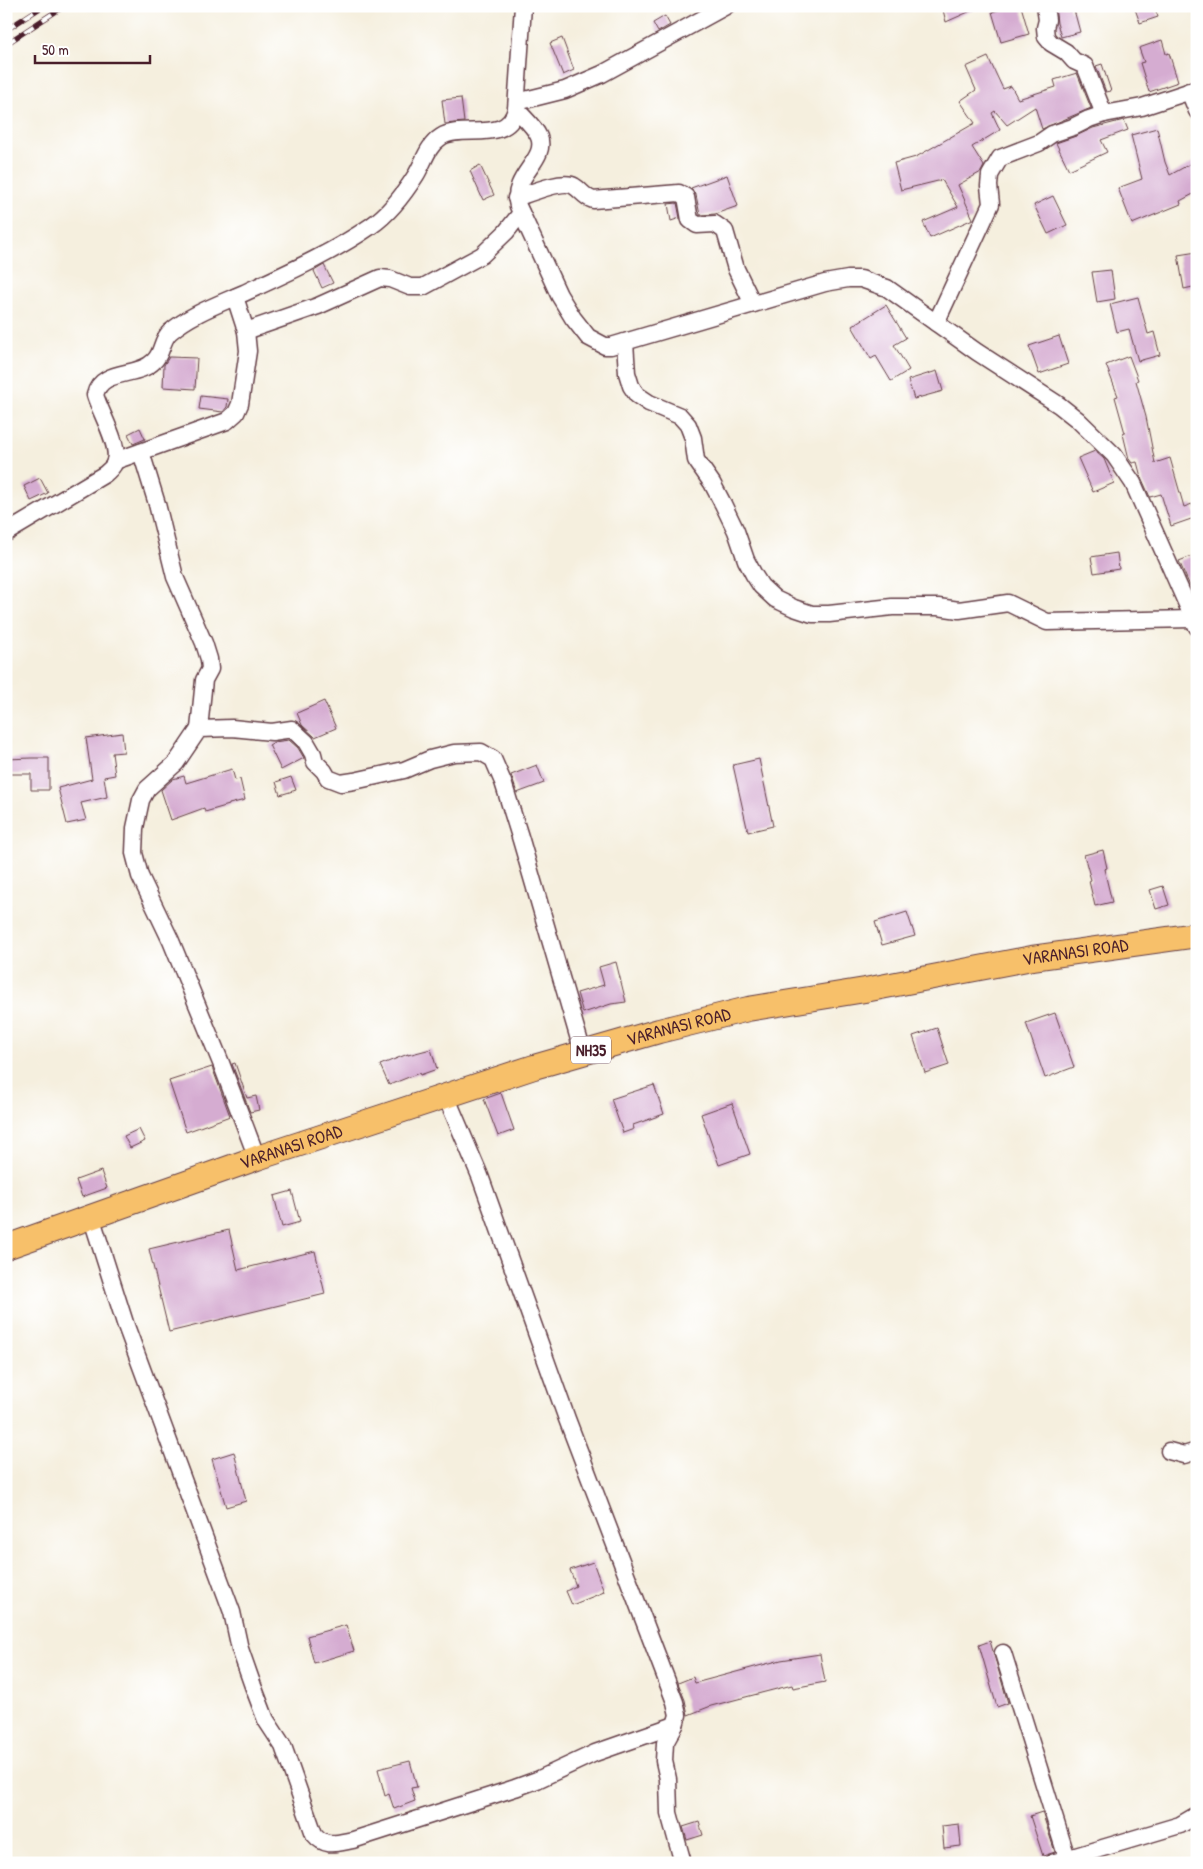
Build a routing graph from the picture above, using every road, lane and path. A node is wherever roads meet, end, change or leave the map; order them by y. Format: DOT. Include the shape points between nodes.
graph roads {
  1 [pos="523,6"];
  2 [pos="726,6"];
  3 [pos="1044,6"];
  4 [pos="1193,90"];
  5 [pos="516,106"];
  6 [pos="1197,111"];
  7 [pos="1104,114"];
  8 [pos="518,206"];
  9 [pos="236,297"];
  10 [pos="753,304"];
  11 [pos="936,323"];
  12 [pos="246,331"];
  13 [pos="625,342"];
  14 [pos="141,452"];
  15 [pos="115,461"];
  16 [pos="6,533"];
  17 [pos="1195,623"];
  18 [pos="198,729"];
  19 [pos="1197,935"];
  20 [pos="583,1053"];
  21 [pos="446,1096"];
  22 [pos="257,1158"];
  23 [pos="91,1216"];
  24 [pos="6,1247"];
  25 [pos="1169,1452"];
  26 [pos="1197,1452"];
  27 [pos="1002,1653"];
  28 [pos="675,1725"];
  29 [pos="1197,1816"];
  30 [pos="1060,1860"];
  31 [pos="683,1863"];
  1 -- 5 [label="street"];
  2 -- 5 [label="street" via="602,74"];
  3 -- 7 [label="street" via="1046,36 1074,61 1085,66"];
  4 -- 6 [label="street"];
  4 -- 7 [label="street" via="1142,107"];
  5 -- 8 [label="street" via="539,137 540,144 536,159 516,190"];
  5 -- 9 [label="street" via="510,123 490,131 452,133 434,142 393,206 371,226"];
  7 -- 11 [label="street" via="1000,158 990,174 991,204"];
  8 -- 10 [label="street" via="559,185 569,184 593,200 679,193 686,198 690,220 697,225 715,224 725,231 736,269"];
  8 -- 12 [label="street" via="493,246 423,286 410,287 380,278 318,306"];
  8 -- 13 [label="street" via="559,294 580,329 605,346"];
  9 -- 12 [label="street"];
  9 -- 15 [label="street" via="170,332 159,354 147,366 112,377 97,388 95,395 114,444"];
  10 -- 11 [label="street" via="825,283 860,279 887,288"];
  10 -- 13 [label="street"];
  11 -- 17 [label="street" via="1059,405 1114,455 1133,483"];
  12 -- 14 [label="street" via="247,362 236,413 227,421"];
  13 -- 17 [label="street" via="631,386 637,395 680,416 688,425 696,460 723,504 754,575 775,599 812,614 892,607 959,610 1008,604 1046,622"];
  14 -- 15 [label="street"];
  14 -- 18 [label="street" via="175,577 209,659 210,669 204,680"];
  15 -- 16 [label="street" via="105,474"];
  18 -- 20 [label="street" via="272,732 292,729 306,742 315,762 328,778 341,783 404,770 454,753 470,751 487,754 493,759 503,782"];
  18 -- 22 [label="street" via="176,763 147,789 141,800 134,853 140,876 171,941"];
  19 -- 20 [label="highway, VARANASI ROAD / NH35" via="1032,958 748,1009"];
  20 -- 21 [label="highway, VARANASI ROAD / NH35"];
  21 -- 22 [label="highway, VARANASI ROAD / NH35"];
  21 -- 28 [label="street" via="480,1176 567,1419 675,1702 678,1715"];
  22 -- 23 [label="highway, VARANASI ROAD / NH35"];
  23 -- 24 [label="highway, VARANASI ROAD / NH35"];
  23 -- 28 [label="street" via="125,1323 232,1612 252,1686 266,1720 282,1746 314,1834 320,1841 327,1844 353,1840 515,1788 595,1753"];
  25 -- 26 [label="street" via="1184,1455"];
  27 -- 30 [label="street"];
  28 -- 31 [label="street" via="665,1744 664,1761 669,1813"];
  29 -- 30 [label="street" via="1180,1825"];
}
